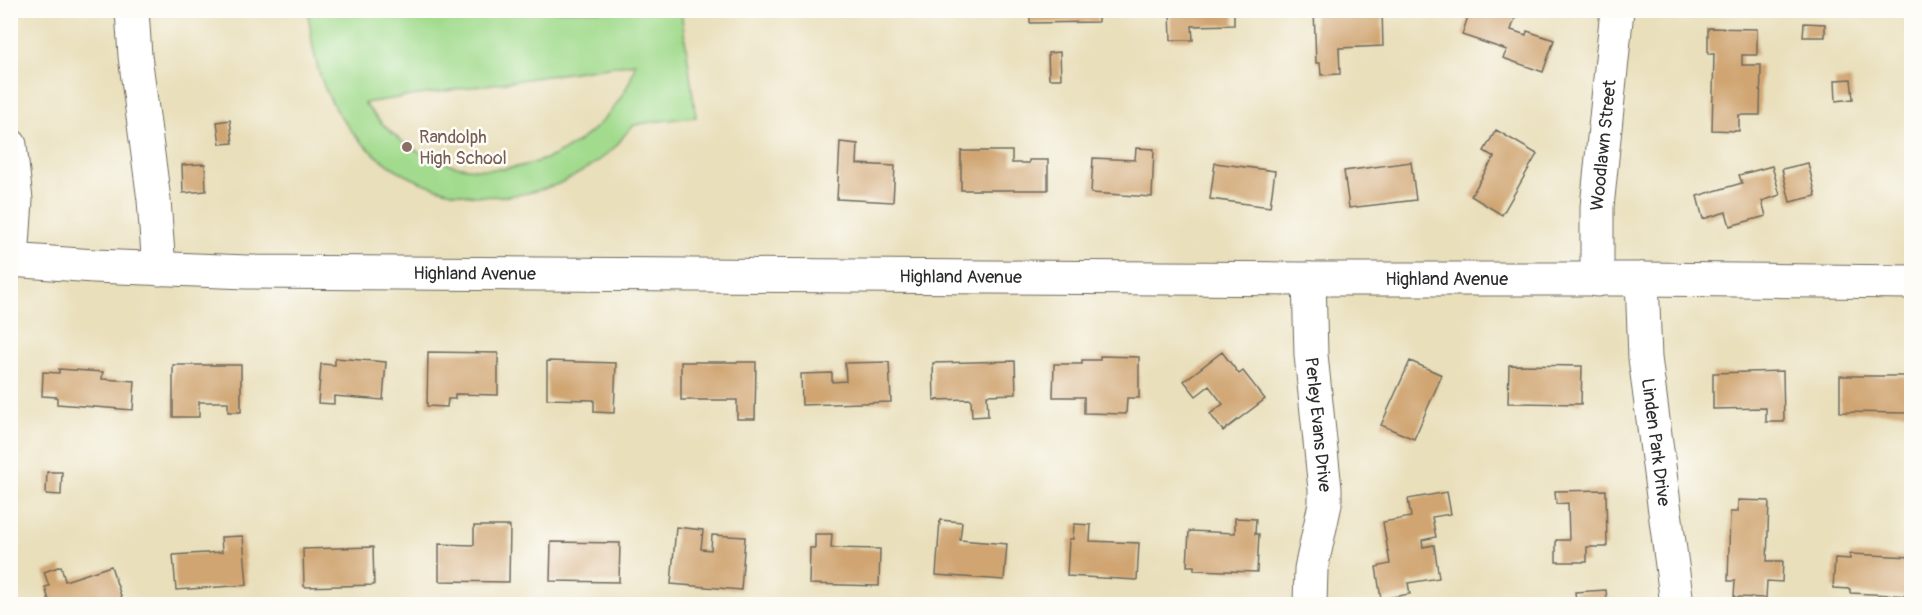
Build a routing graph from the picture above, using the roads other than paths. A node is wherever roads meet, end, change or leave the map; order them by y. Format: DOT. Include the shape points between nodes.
graph roads {
  1 [pos="132,10"];
  2 [pos="1617,10"];
  3 [pos="10,145"];
  4 [pos="11,260"];
  5 [pos="159,269"];
  6 [pos="1310,279"];
  7 [pos="1642,279"];
  8 [pos="1597,280"];
  9 [pos="1911,282"];
  10 [pos="1310,604"];
  11 [pos="1677,604"];
  1 -- 5 [label="street"];
  2 -- 8 [label="street, Woodlawn Street" via="1597,207"];
  3 -- 4 [label="street" via="16,200"];
  4 -- 5 [label="street, Highland Avenue"];
  5 -- 6 [label="street, Highland Avenue" via="259,273"];
  6 -- 8 [label="street, Highland Avenue"];
  6 -- 10 [label="street, Perley Evans Drive" via="1312,374 1325,504 1311,569"];
  7 -- 8 [label="street, Highland Avenue"];
  7 -- 9 [label="street, Highland Avenue"];
  7 -- 11 [label="street, Linden Park Drive" via="1645,358"];
}
